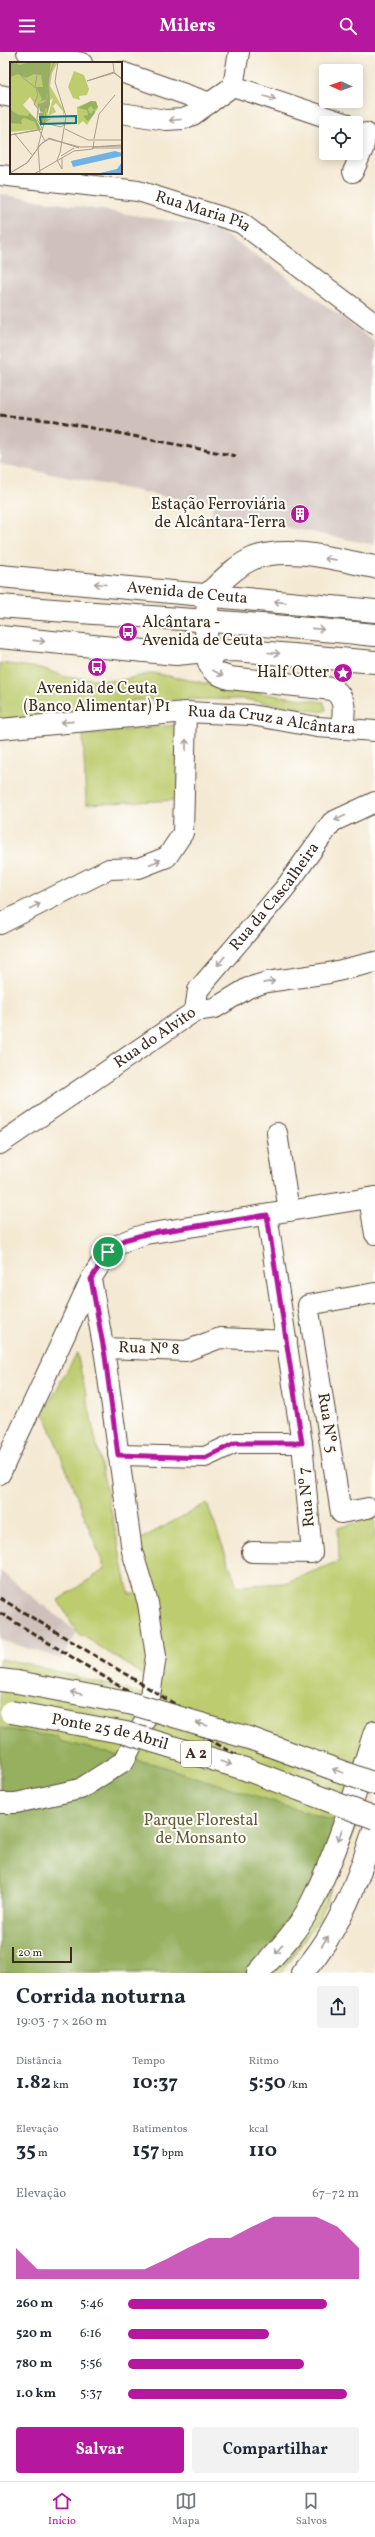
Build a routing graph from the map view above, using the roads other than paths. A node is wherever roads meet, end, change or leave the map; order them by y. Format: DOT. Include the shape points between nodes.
graph roads {
  1 [pos="27,52"];
  2 [pos="239,52"];
  3 [pos="77,62"];
  4 [pos="122,73"];
  5 [pos="131,79"];
  6 [pos="233,86"];
  7 [pos="0,95"];
  8 [pos="10,96"];
  9 [pos="210,103"];
  10 [pos="122,113"];
  11 [pos="323,116"];
  12 [pos="366,133"];
  13 [pos="353,172"];
  14 [pos="0,174"];
  15 [pos="375,324"];
  16 [pos="375,567"];
  17 [pos="0,576"];
  18 [pos="208,594"];
  19 [pos="239,597"];
  20 [pos="0,606"];
  21 [pos="375,611"];
  22 [pos="207,622"];
  23 [pos="237,624"];
  24 [pos="375,635"];
  25 [pos="0,637"];
  26 [pos="235,650"];
  27 [pos="206,651"];
  28 [pos="375,662"];
  29 [pos="244,679"];
  30 [pos="186,712"];
  31 [pos="342,728"];
  32 [pos="0,729"];
  33 [pos="375,731"];
  34 [pos="375,802"];
  35 [pos="0,924"];
  36 [pos="375,962"];
  37 [pos="195,1011"];
  38 [pos="277,1133"];
  39 [pos="0,1144"];
  40 [pos="372,1198"];
  41 [pos="289,1211"];
  42 [pos="267,1215"];
  43 [pos="375,1234"];
  44 [pos="91,1279"];
  45 [pos="375,1293"];
  46 [pos="287,1341"];
  47 [pos="104,1348"];
  48 [pos="302,1443"];
  49 [pos="118,1455"];
  50 [pos="0,1474"];
  51 [pos="368,1508"];
  52 [pos="252,1552"];
  53 [pos="8,1681"];
  54 [pos="6,1712"];
  55 [pos="375,1732"];
  56 [pos="375,1784"];
  57 [pos="0,1803"];
  58 [pos="375,1818"];
  59 [pos="375,1826"];
  60 [pos="258,1973"];
  61 [pos="302,1973"];
  1 -- 3 [label="street"];
  2 -- 6 [label="street"];
  4 -- 5 [label="street"];
  5 -- 9 [label="street"];
  6 -- 9 [label="street"];
  6 -- 11 [label="street, one-way"];
  7 -- 8 [label="street"];
  9 -- 10 [label="street, one-way" via="193,115 175,121"];
  12 -- 13 [label="street" via="363,149"];
  14 -- 15 [label="street, Rua Maria Pia" via="138,191 241,224"];
  16 -- 18 [label="highway, one-way" via="288,553 271,554 253,559 241,566"];
  18 -- 17 [label="highway, Avenida de Ceuta, one-way"];
  18 -- 19 [label="highway, Avenida de Ceuta"];
  18 -- 22 [label="highway"];
  21 -- 19 [label="highway, Avenida de Ceuta, one-way"];
  19 -- 23 [label="highway"];
  20 -- 22 [label="highway, Avenida de Ceuta"];
  22 -- 23 [label="highway, Avenida de Ceuta"];
  22 -- 27 [label="highway"];
  23 -- 24 [label="highway, Avenida de Ceuta, one-way" via="276,625"];
  23 -- 26 [label="highway"];
  25 -- 27 [label="highway, one-way" via="176,654"];
  26 -- 27 [label="highway"];
  26 -- 28 [label="highway, one-way"];
  26 -- 29 [label="highway" via="236,667"];
  27 -- 29 [label="highway, one-way" via="208,663 214,672 229,678"];
  29 -- 31 [label="highway" via="333,689 343,700"];
  30 -- 31 [label="street, Rua da Cruz a Alcântara" via="251,716 317,727"];
  30 -- 32 [label="street, Rua da Cruz a Alcântara, one-way"];
  35 -- 30 [label="street, one-way" via="109,870 139,868 167,857 183,833"];
  31 -- 33 [label="street, Rua da Cruz a Alcântara"];
  34 -- 37 [label="street, Rua da Cascalheira, one-way" via="332,822 285,888 198,990"];
  37 -- 36 [label="street, Rua do Alvito, one-way" via="215,1008 248,988 267,982 329,973"];
  37 -- 39 [label="street, Rua do Alvito"];
  38 -- 41 [label="street"];
  40 -- 41 [label="street"];
  40 -- 43 [label="street"];
  41 -- 42 [label="street"];
  42 -- 44 [label="street" via="146,1234 124,1240 108,1252"];
  42 -- 46 [label="street, Rua Nº 7"];
  44 -- 47 [label="street"];
  44 -- 50 [label="street"];
  45 -- 51 [label="street, Rua Nº 5" via="308,1305 341,1513"];
  46 -- 47 [label="street, Rua Nº 8" via="220,1338 186,1351"];
  46 -- 48 [label="street, Rua Nº 7"];
  47 -- 49 [label="street"];
  48 -- 49 [label="street" via="235,1443 205,1458"];
  48 -- 52 [label="street, Rua Nº 7" via="312,1553"];
  49 -- 57 [label="street" via="132,1551 148,1603 156,1656 147,1716 124,1762 80,1789"];
  56 -- 53 [label="highway, Ponte 25 de Abril / A 2, one-way, bridge" via="252,1738 133,1704"];
  54 -- 58 [label="highway, Ponte 25 de Abril / A 2, one-way, bridge" via="126,1733 245,1768"];
  55 -- 60 [label="highway, one-way" via="333,1853 310,1907 276,1954"];
  61 -- 59 [label="highway, one-way" via="338,1921 363,1864"];
}
